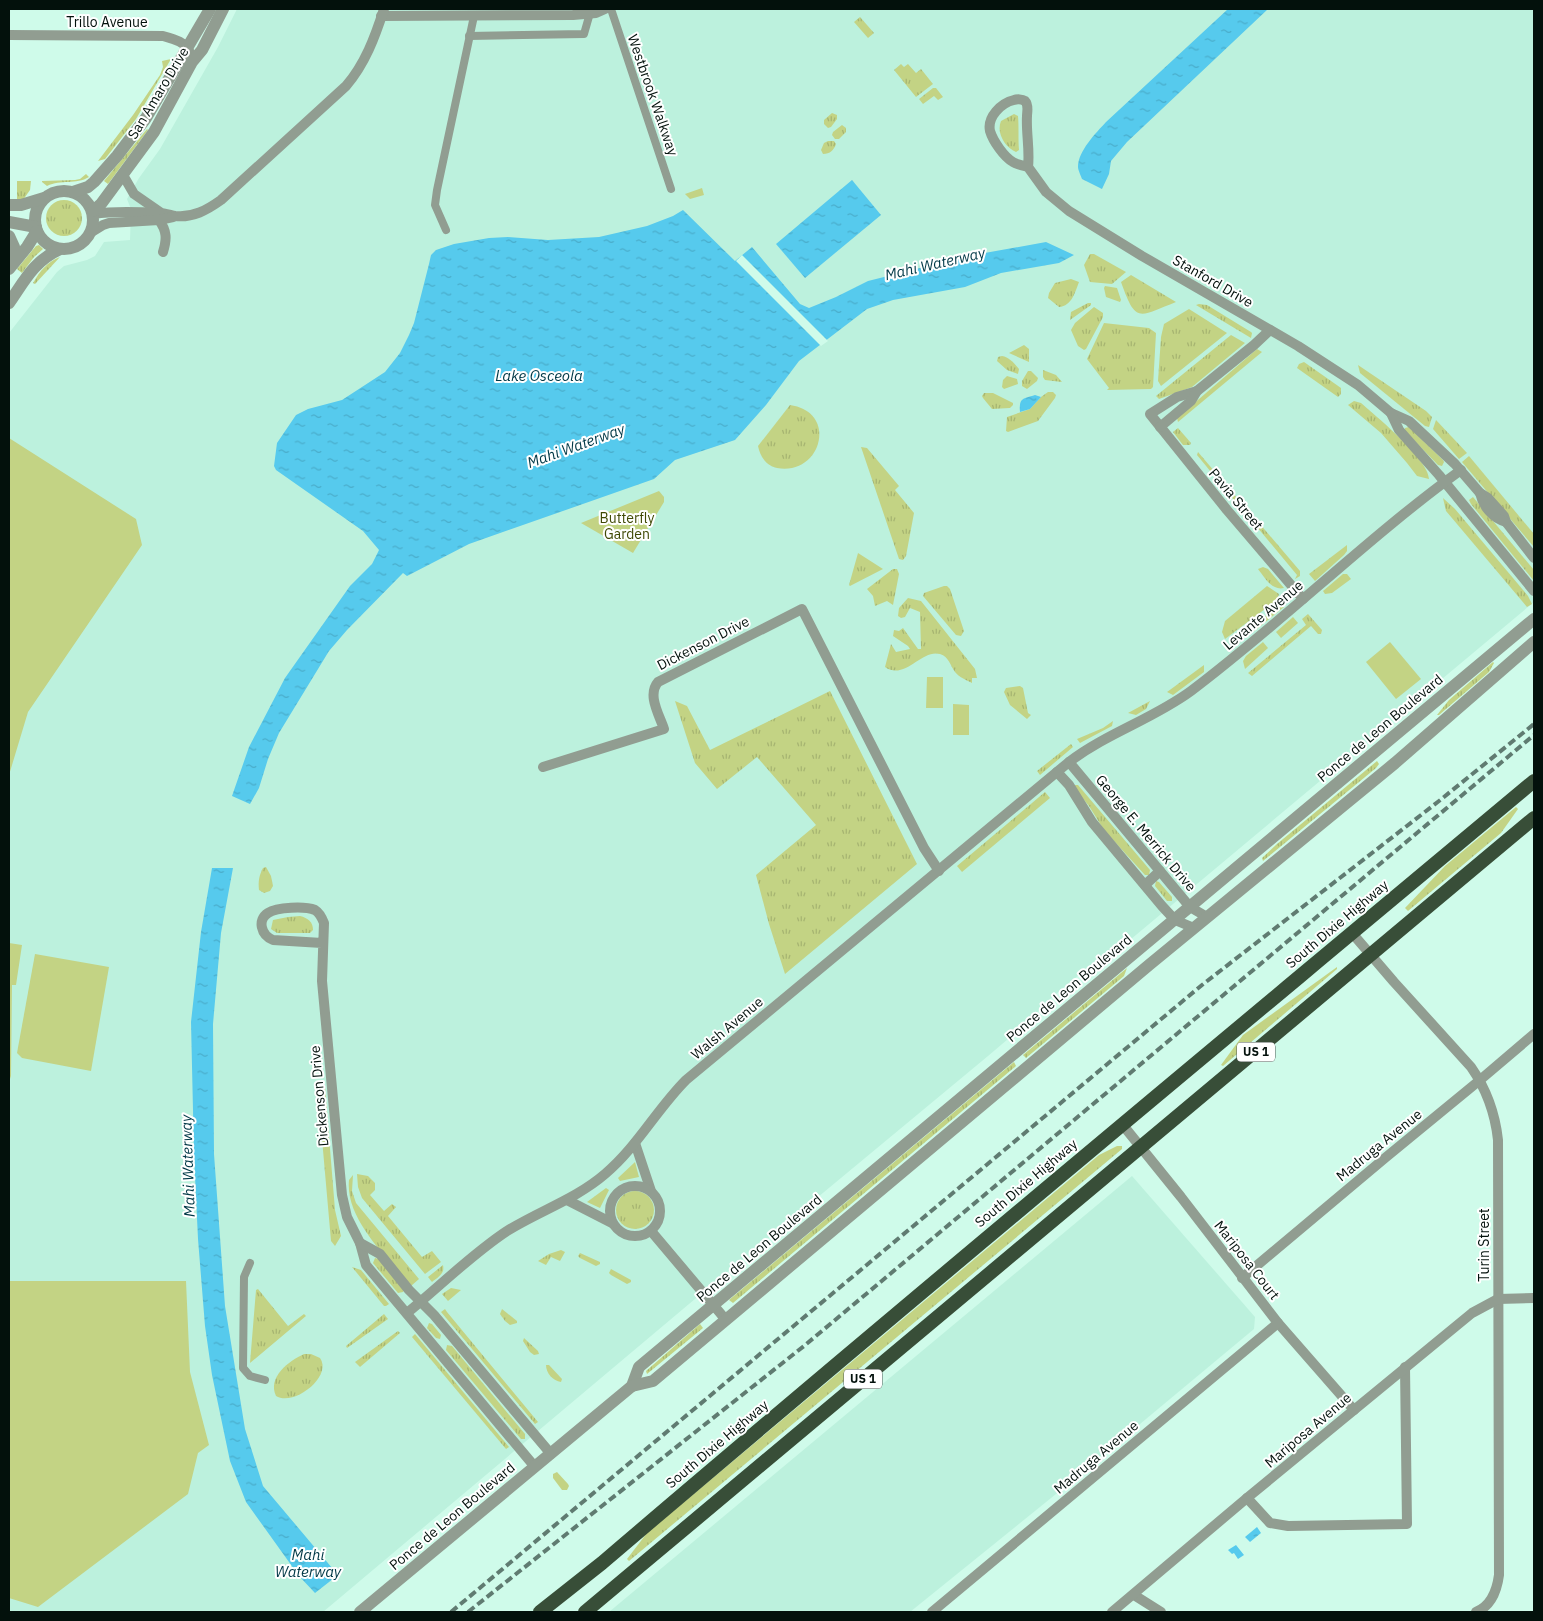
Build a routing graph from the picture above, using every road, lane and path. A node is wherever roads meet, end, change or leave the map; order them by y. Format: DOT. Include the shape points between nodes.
graph roads {
  1 [pos="210,9"];
  2 [pos="223,9"];
  3 [pos="604,9"];
  4 [pos="611,9"];
  5 [pos="383,13"];
  6 [pos="590,14"];
  7 [pos="474,16"];
  8 [pos="9,35"];
  9 [pos="469,36"];
  10 [pos="187,46"];
  11 [pos="192,62"];
  12 [pos="1028,167"];
  13 [pos="123,175"];
  14 [pos="671,189"];
  15 [pos="73,192"];
  16 [pos="44,198"];
  17 [pos="9,205"];
  18 [pos="93,213"];
  19 [pos="160,217"];
  20 [pos="9,222"];
  21 [pos="36,229"];
  22 [pos="446,230"];
  23 [pos="90,233"];
  24 [pos="9,236"];
  25 [pos="60,249"];
  26 [pos="163,252"];
  27 [pos="12,265"];
  28 [pos="9,303"];
  29 [pos="1270,330"];
  30 [pos="1198,391"];
  31 [pos="1391,413"];
  32 [pos="1160,427"];
  33 [pos="1461,470"];
  34 [pos="1445,482"];
  35 [pos="1534,558"];
  36 [pos="1534,591"];
  37 [pos="1303,599"];
  38 [pos="1534,619"];
  39 [pos="1534,642"];
  40 [pos="1069,762"];
  41 [pos="543,767"];
  42 [pos="1058,772"];
  43 [pos="1534,781"];
  44 [pos="1534,818"];
  45 [pos="939,871"];
  46 [pos="1160,872"];
  47 [pos="1145,884"];
  48 [pos="1190,907"];
  49 [pos="1207,917"];
  50 [pos="1175,920"];
  51 [pos="1194,928"];
  52 [pos="1352,933"];
  53 [pos="322,943"];
  54 [pos="1371,956"];
  55 [pos="1534,1034"];
  56 [pos="1480,1080"];
  57 [pos="1122,1124"];
  58 [pos="635,1143"];
  59 [pos="1140,1147"];
  60 [pos="651,1191"];
  61 [pos="567,1200"];
  62 [pos="612,1223"];
  63 [pos="651,1231"];
  64 [pos="360,1242"];
  65 [pos="250,1263"];
  66 [pos="1242,1278"];
  67 [pos="1498,1298"];
  68 [pos="1534,1298"];
  69 [pos="421,1302"];
  70 [pos="714,1305"];
  71 [pos="407,1314"];
  72 [pos="726,1320"];
  73 [pos="1278,1323"];
  74 [pos="1405,1367"];
  75 [pos="265,1380"];
  76 [pos="632,1386"];
  77 [pos="1354,1410"];
  78 [pos="551,1454"];
  79 [pos="535,1467"];
  80 [pos="1247,1498"];
  81 [pos="1134,1595"];
  82 [pos="360,1612"];
  83 [pos="540,1612"];
  84 [pos="585,1612"];
  85 [pos="932,1612"];
  86 [pos="1112,1612"];
  87 [pos="1161,1612"];
  88 [pos="1476,1612"];
  1 -- 10 [label="street, San Amaro Drive"];
  2 -- 11 [label="street, San Amaro Drive" via="202,50"];
  3 -- 6 [label="street"];
  4 -- 14 [label="street, Westbrook Walkway"];
  5 -- 7 [label="street"];
  5 -- 19 [label="street" via="362,65 346,86 221,200 202,212"];
  6 -- 7 [label="street"];
  6 -- 9 [label="street" via="584,34"];
  7 -- 9 [label="street"];
  8 -- 10 [label="street, Trillo Avenue" via="158,36"];
  9 -- 22 [label="street" via="436,190 435,205"];
  10 -- 11 [label="street"];
  10 -- 15 [label="street, San Amaro Drive" via="146,118 117,156 88,187"];
  11 -- 13 [label="street, San Amaro Drive" via="154,132"];
  12 -- 12 [label="street, Stanford Drive" via="1027,106 1021,99 1010,101 996,111 990,130 1014,163"];
  12 -- 29 [label="street, Stanford Drive" via="1046,192 1069,211"];
  13 -- 18 [label="street, San Amaro Drive"];
  13 -- 19 [label="street" via="134,194"];
  15 -- 16 [label="street" via="60,191"];
  15 -- 18 [label="street" via="83,196"];
  16 -- 17 [label="street"];
  16 -- 21 [label="street" via="36,214"];
  18 -- 19 [label="street"];
  18 -- 23 [label="street"];
  19 -- 23 [label="street" via="110,223"];
  19 -- 26 [label="street" via="166,235"];
  20 -- 21 [label="street"];
  21 -- 25 [label="street" via="49,244"];
  21 -- 27 [label="street"];
  23 -- 25 [label="street" via="82,243"];
  24 -- 27 [label="street" via="14,247"];
  25 -- 28 [label="street" via="38,262"];
  29 -- 30 [label="street"];
  29 -- 31 [label="street, Stanford Drive" via="1358,385"];
  30 -- 32 [label="street"];
  30 -- 32 [label="street, Pavia Street" via="1166,402 1150,414"];
  31 -- 33 [label="street, Stanford Drive" via="1409,421"];
  31 -- 34 [label="street, Stanford Drive" via="1399,430"];
  32 -- 37 [label="street, Pavia Street"];
  33 -- 34 [label="street, Levante Avenue"];
  33 -- 35 [label="street, Stanford Drive" via="1504,516"];
  34 -- 36 [label="street, Stanford Drive"];
  34 -- 37 [label="street, Levante Avenue"];
  37 -- 40 [label="street, Levante Avenue" via="1182,698 1102,739"];
  38 -- 48 [label="street, Ponce de Leon Boulevard"];
  39 -- 49 [label="street, Ponce de Leon Boulevard" via="1395,763"];
  40 -- 42 [label="street, Walsh Avenue"];
  40 -- 46 [label="street, George E. Merrick Drive"];
  41 -- 45 [label="street, Dickenson Drive" via="664,729 653,695 653,687 658,682 802,609 924,848"];
  42 -- 45 [label="street, Walsh Avenue"];
  42 -- 47 [label="street" via="1092,822"];
  43 -- 52 [label="highway, South Dixie Highway / US 1"];
  44 -- 54 [label="highway, US 1"];
  45 -- 58 [label="street, Walsh Avenue" via="686,1080"];
  46 -- 47 [label="street"];
  46 -- 48 [label="street, George E. Merrick Drive"];
  47 -- 50 [label="street"];
  48 -- 49 [label="street, George E. Merrick Drive"];
  48 -- 50 [label="street, Ponce de Leon Boulevard"];
  49 -- 51 [label="street, Ponce de Leon Boulevard"];
  50 -- 51 [label="street"];
  50 -- 70 [label="street, Ponce de Leon Boulevard"];
  51 -- 72 [label="street, Ponce de Leon Boulevard"];
  52 -- 54 [label="street, Turin Street"];
  52 -- 57 [label="highway, South Dixie Highway / US 1"];
  53 -- 53 [label="street, Dickenson Drive" via="324,922 315,910 276,909 264,917 262,930 268,938"];
  53 -- 64 [label="street, Dickenson Drive" via="323,992 342,1195 347,1217"];
  54 -- 56 [label="street, Turin Street"];
  54 -- 59 [label="highway, US 1"];
  55 -- 56 [label="street, Madruga Avenue"];
  56 -- 66 [label="street, Madruga Avenue"];
  56 -- 67 [label="street, Turin Street" via="1492,1104 1498,1134"];
  57 -- 59 [label="street, Mariposa Court"];
  57 -- 83 [label="highway, South Dixie Highway / US 1"];
  58 -- 60 [label="street"];
  58 -- 61 [label="street, Walsh Avenue" via="604,1175"];
  59 -- 66 [label="street, Mariposa Court"];
  59 -- 84 [label="highway, US 1"];
  60 -- 62 [label="street" via="635,1185 619,1191 610,1206"];
  60 -- 63 [label="street" via="658,1201 660,1217"];
  61 -- 62 [label="street"];
  61 -- 69 [label="street, Walsh Avenue" via="501,1235"];
  62 -- 63 [label="street" via="624,1234 633,1236"];
  63 -- 70 [label="street"];
  64 -- 69 [label="street" via="380,1254"];
  64 -- 71 [label="street, Dickenson Drive" via="366,1265"];
  65 -- 75 [label="street" via="244,1277 244,1368 250,1376"];
  66 -- 73 [label="street, Mariposa Court"];
  67 -- 68 [label="street, Mariposa Avenue"];
  67 -- 74 [label="street, Mariposa Avenue" via="1472,1313"];
  67 -- 88 [label="street, Turin Street" via="1499,1576 1487,1605"];
  69 -- 71 [label="street, Walsh Avenue"];
  69 -- 78 [label="street"];
  70 -- 72 [label="street"];
  70 -- 76 [label="street, Ponce de Leon Boulevard" via="639,1366"];
  71 -- 79 [label="street, Dickenson Drive"];
  72 -- 76 [label="street, Ponce de Leon Boulevard" via="652,1381"];
  73 -- 77 [label="street, Mariposa Court"];
  73 -- 85 [label="street, Madruga Avenue"];
  74 -- 77 [label="street, Mariposa Avenue"];
  74 -- 80 [label="street" via="1407,1524 1288,1526 1270,1523"];
  76 -- 78 [label="street, Ponce de Leon Boulevard"];
  77 -- 80 [label="street, Mariposa Avenue"];
  78 -- 79 [label="street, Ponce de Leon Boulevard"];
  79 -- 82 [label="street, Ponce de Leon Boulevard"];
  80 -- 81 [label="street, Mariposa Avenue"];
  81 -- 86 [label="street, Mariposa Avenue"];
  81 -- 87 [label="street"];
}
